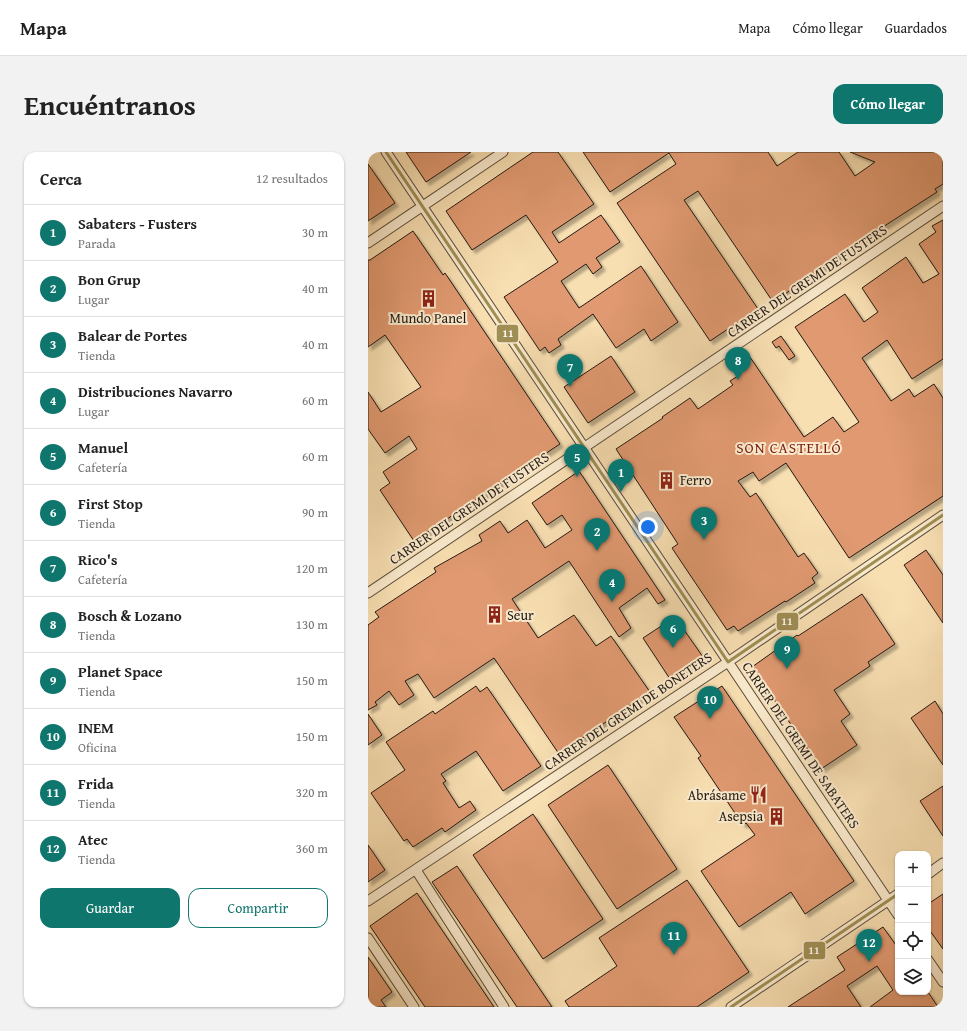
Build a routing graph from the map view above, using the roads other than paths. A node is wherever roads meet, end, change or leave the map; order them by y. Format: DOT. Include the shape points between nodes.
graph roads {
  1 [pos="386,152"];
  2 [pos="503,152"];
  3 [pos="422,206"];
  4 [pos="943,206"];
  5 [pos="368,243"];
  6 [pos="584,448"];
  7 [pos="943,515"];
  8 [pos="368,593"];
  9 [pos="728,662"];
  10 [pos="943,863"];
  11 [pos="416,870"];
  12 [pos="931,872"];
  13 [pos="895,896"];
  14 [pos="368,901"];
  15 [pos="888,901"];
  16 [pos="895,911"];
  17 [pos="368,938"];
  18 [pos="931,964"];
  19 [pos="943,982"];
  20 [pos="414,1007"];
  21 [pos="504,1007"];
  22 [pos="731,1007"];
  1 -- 3 [label="street, CARRER DEL GREMI DE SABATERS"];
  2 -- 3 [label="street"];
  3 -- 5 [label="street"];
  3 -- 6 [label="street, CARRER DEL GREMI DE SABATERS"];
  4 -- 6 [label="street, CARRER DEL GREMI DE FUSTERS"];
  6 -- 8 [label="street, CARRER DEL GREMI DE FUSTERS"];
  6 -- 9 [label="street, CARRER DEL GREMI DE SABATERS"];
  7 -- 9 [label="street, CARRER DEL GREMI DE BONETERS"];
  9 -- 11 [label="street, CARRER DEL GREMI DE BONETERS"];
  9 -- 15 [label="street, CARRER DEL GREMI DE SABATERS"];
  10 -- 12 [label="street"];
  11 -- 14 [label="street, CARRER DEL GREMI DE BONETERS"];
  11 -- 21 [label="street"];
  13 -- 15 [label="street"];
  15 -- 16 [label="street, CARRER DEL GREMI DE SABATERS"];
  15 -- 22 [label="street"];
  17 -- 20 [label="street"];
  18 -- 19 [label="street"];
}
